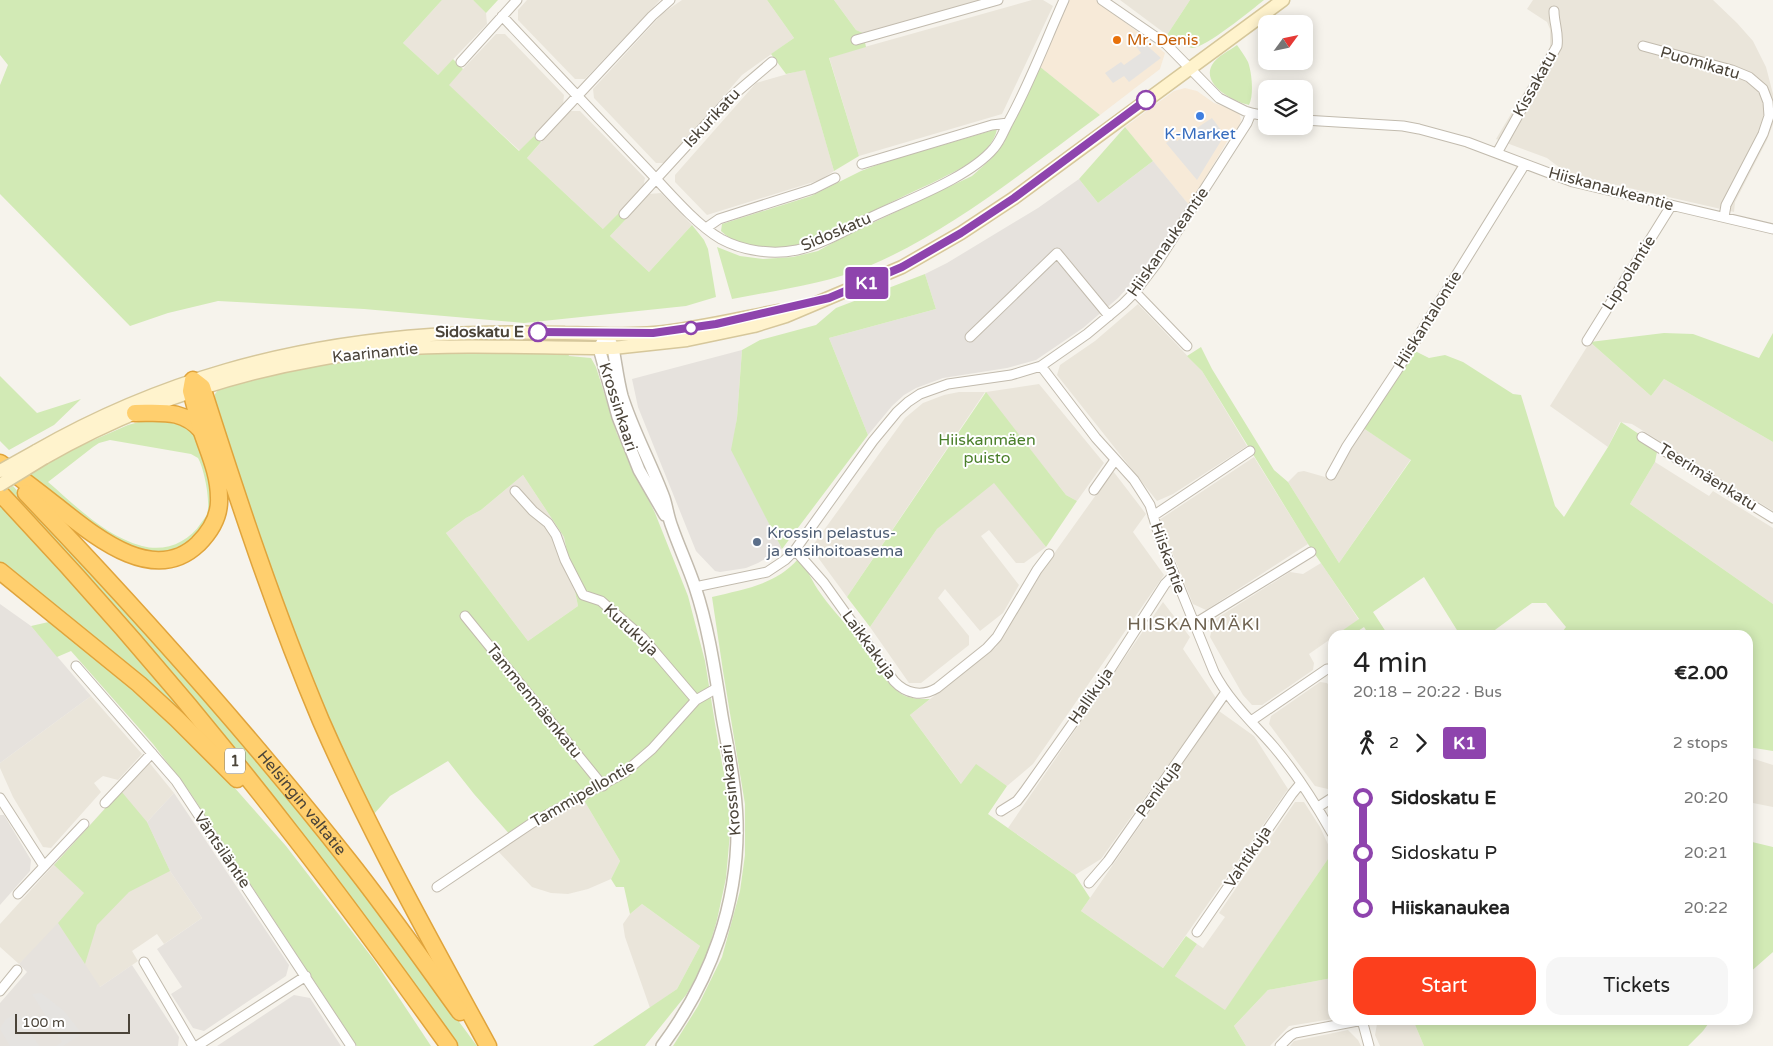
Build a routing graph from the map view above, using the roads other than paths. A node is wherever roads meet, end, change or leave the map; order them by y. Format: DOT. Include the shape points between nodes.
graph roads {
  1 [pos="517,0"];
  2 [pos="670,0"];
  3 [pos="998,0"];
  4 [pos="1064,0"];
  5 [pos="1102,0"];
  6 [pos="1283,0"];
  7 [pos="1554,11"];
  8 [pos="502,16"];
  9 [pos="856,40"];
  10 [pos="1643,46"];
  11 [pos="461,62"];
  12 [pos="772,62"];
  13 [pos="1190,68"];
  14 [pos="578,96"];
  15 [pos="1258,114"];
  16 [pos="1258,115"];
  17 [pos="1313,121"];
  18 [pos="1008,122"];
  19 [pos="540,136"];
  20 [pos="1497,153"];
  21 [pos="862,164"];
  22 [pos="1525,164"];
  23 [pos="835,178"];
  24 [pos="656,179"];
  25 [pos="1671,206"];
  26 [pos="624,214"];
  27 [pos="1724,217"];
  28 [pos="706,228"];
  29 [pos="1773,229"];
  30 [pos="1135,292"];
  31 [pos="829,298"];
  32 [pos="1109,316"];
  33 [pos="606,334"];
  34 [pos="970,337"];
  35 [pos="1587,341"];
  36 [pos="1187,346"];
  37 [pos="600,348"];
  38 [pos="614,348"];
  39 [pos="1040,366"];
  40 [pos="195,386"];
  41 [pos="135,413"];
  42 [pos="202,431"];
  43 [pos="1642,436"];
  44 [pos="1250,451"];
  45 [pos="40,454"];
  46 [pos="1115,460"];
  47 [pos="0,464"];
  48 [pos="0,471"];
  49 [pos="1331,475"];
  50 [pos="0,485"];
  51 [pos="1094,490"];
  52 [pos="515,492"];
  53 [pos="0,493"];
  54 [pos="1153,516"];
  55 [pos="1773,518"];
  56 [pos="671,525"];
  57 [pos="795,550"];
  58 [pos="1311,552"];
  59 [pos="1049,554"];
  60 [pos="0,571"];
  61 [pos="1174,575"];
  62 [pos="695,587"];
  63 [pos="464,616"];
  64 [pos="1194,624"];
  65 [pos="76,666"];
  66 [pos="1327,670"];
  67 [pos="717,688"];
  68 [pos="1226,692"];
  69 [pos="696,700"];
  70 [pos="1251,721"];
  71 [pos="152,753"];
  72 [pos="1301,783"];
  73 [pos="603,786"];
  74 [pos="0,798"];
  75 [pos="1328,801"];
  76 [pos="105,803"];
  77 [pos="1318,807"];
  78 [pos="1001,811"];
  79 [pos="84,824"];
  80 [pos="1328,826"];
  81 [pos="292,834"];
  82 [pos="44,866"];
  83 [pos="1089,883"];
  84 [pos="437,887"];
  85 [pos="18,894"];
  86 [pos="1197,932"];
  87 [pos="144,962"];
  88 [pos="17,970"];
  89 [pos="306,976"];
  90 [pos="0,991"];
  91 [pos="1337,1025"];
  92 [pos="1364,1025"];
  93 [pos="195,1046"];
  94 [pos="351,1046"];
  95 [pos="449,1046"];
  96 [pos="484,1046"];
  97 [pos="488,1046"];
  98 [pos="662,1046"];
  99 [pos="1280,1046"];
  100 [pos="1369,1046"];
  1 -- 8 [label="street"];
  2 -- 14 [label="street"];
  3 -- 9 [label="street"];
  4 -- 18 [label="street, Sidoskatu"];
  5 -- 13 [label="street, Hiiskanaukeantie" via="1166,44"];
  6 -- 13 [label="main road, Kaarinantie"];
  7 -- 20 [label="street, Kissakatu" via="1557,46"];
  8 -- 11 [label="street"];
  8 -- 14 [label="street, Sidoskatu"];
  10 -- 27 [label="street, Puomikatu" via="1732,70 1762,89 1768,102 1769,116 1726,205"];
  12 -- 24 [label="street, Iskurikatu" via="731,97"];
  13 -- 15 [label="street, Hiiskanaukeantie" via="1219,98"];
  13 -- 31 [label="main road, Kaarinantie" via="1014,198 961,233 902,267"];
  14 -- 19 [label="street"];
  14 -- 24 [label="street, Sidoskatu"];
  16 -- 30 [label="street, Hiiskanaukeantie" via="1251,113 1190,214"];
  17 -- 20 [label="street, Hiiskanaukeantie" via="1402,126"];
  18 -- 21 [label="street"];
  18 -- 28 [label="street, Sidoskatu" via="994,148 966,171 811,245 782,252 754,250 730,243"];
  20 -- 22 [label="street, Hiiskanaukeantie"];
  22 -- 25 [label="street, Hiiskanaukeantie" via="1573,182"];
  22 -- 49 [label="street, Hiiskantalontie"];
  23 -- 28 [label="street" via="813,189 719,220"];
  24 -- 26 [label="street, Iskurikatu"];
  24 -- 28 [label="street, Sidoskatu"];
  25 -- 27 [label="street, Hiiskanaukeantie"];
  25 -- 35 [label="street, Lippolantie"];
  27 -- 29 [label="street, Hiiskanaukeantie"];
  30 -- 32 [label="street, Hiiskanaukeantie"];
  30 -- 36 [label="street"];
  31 -- 33 [label="main road, Kaarinantie" via="681,329"];
  31 -- 38 [label="main road, Kaarinantie" via="786,316 732,331"];
  32 -- 34 [label="street" via="1057,253"];
  32 -- 39 [label="street, Hiiskanaukeantie"];
  33 -- 37 [label="street, Krossinkaari"];
  33 -- 38 [label="street, Krossinkaari"];
  33 -- 40 [label="main road, Kaarinantie" via="469,333 350,344 294,352 245,364"];
  37 -- 38 [label="main road, Kaarinantie"];
  37 -- 40 [label="main road, Kaarinantie" via="469,346 390,349 296,363"];
  37 -- 56 [label="street, Krossinkaari" via="618,417 639,470"];
  38 -- 56 [label="street, Krossinkaari" via="629,417 664,499"];
  39 -- 46 [label="street, Hiiskantie"];
  39 -- 57 [label="street, Hiiskanaukeantie" via="948,384 908,402 873,441"];
  40 -- 41 [label="main road, Kaarinantie"];
  40 -- 42 [label="highway"];
  40 -- 45 [label="main road, Kaarinantie" via="150,395 96,418"];
  40 -- 97 [label="highway" via="274,603 322,721 409,903"];
  41 -- 42 [label="highway" via="176,414 193,421"];
  41 -- 45 [label="main road, Kaarinantie"];
  42 -- 47 [label="highway" via="218,484 218,513 196,546 169,559 149,560 109,545"];
  43 -- 55 [label="street, Teerimäenkatu"];
  44 -- 54 [label="street"];
  45 -- 48 [label="main road, Kaarinantie, bridge"];
  45 -- 50 [label="main road, Kaarinantie, bridge"];
  46 -- 51 [label="street"];
  46 -- 54 [label="street, Hiiskantie" via="1140,488"];
  47 -- 96 [label="highway, Helsingin valtatie / 1" via="243,732 348,860"];
  52 -- 69 [label="street, Kutukuja" via="556,535 583,595 601,601 636,631"];
  53 -- 81 [label="highway, Helsingin valtatie / 1" via="114,617"];
  54 -- 61 [label="street, Hiiskantie"];
  56 -- 62 [label="street, Krossinkaari"];
  57 -- 59 [label="street, Laikkakuja" via="824,583 894,681 904,690 922,694 937,688 992,642"];
  57 -- 62 [label="street, Hiiskanaukeantie" via="767,572"];
  58 -- 64 [label="street"];
  60 -- 81 [label="highway" via="178,719"];
  61 -- 64 [label="street, Hiiskantie"];
  61 -- 78 [label="street, Hallikuja" via="1024,792"];
  62 -- 67 [label="street, Krossinkaari"];
  63 -- 73 [label="street, Tammenmäenkatu"];
  64 -- 68 [label="street, Hiiskantie"];
  65 -- 71 [label="street, Väntsiläntie"];
  66 -- 70 [label="street"];
  67 -- 69 [label="street, Tammipellontie"];
  67 -- 98 [label="street, Krossinkaari" via="737,820 731,896 708,968 689,1007"];
  68 -- 70 [label="street, Hiiskantie"];
  68 -- 83 [label="street, Penikuja" via="1108,861"];
  69 -- 73 [label="street, Tammipellontie" via="652,749 624,774"];
  70 -- 72 [label="street, Hiiskantie"];
  71 -- 76 [label="street"];
  71 -- 89 [label="street, Väntsiläntie" via="176,781"];
  72 -- 77 [label="street, Hiiskantie"];
  72 -- 86 [label="street, Vahtikuja"];
  73 -- 84 [label="street, Tammipellontie" via="532,823"];
  74 -- 82 [label="street"];
  75 -- 77 [label="street"];
  77 -- 80 [label="street, Hiiskantie"];
  79 -- 82 [label="street"];
  81 -- 95 [label="highway, Helsingin valtatie / 1"];
  82 -- 85 [label="street"];
  87 -- 93 [label="street"];
  88 -- 90 [label="street"];
  89 -- 93 [label="street"];
  89 -- 94 [label="street, Väntsiläntie"];
  91 -- 99 [label="street" via="1295,1033"];
  92 -- 100 [label="street"];
}
